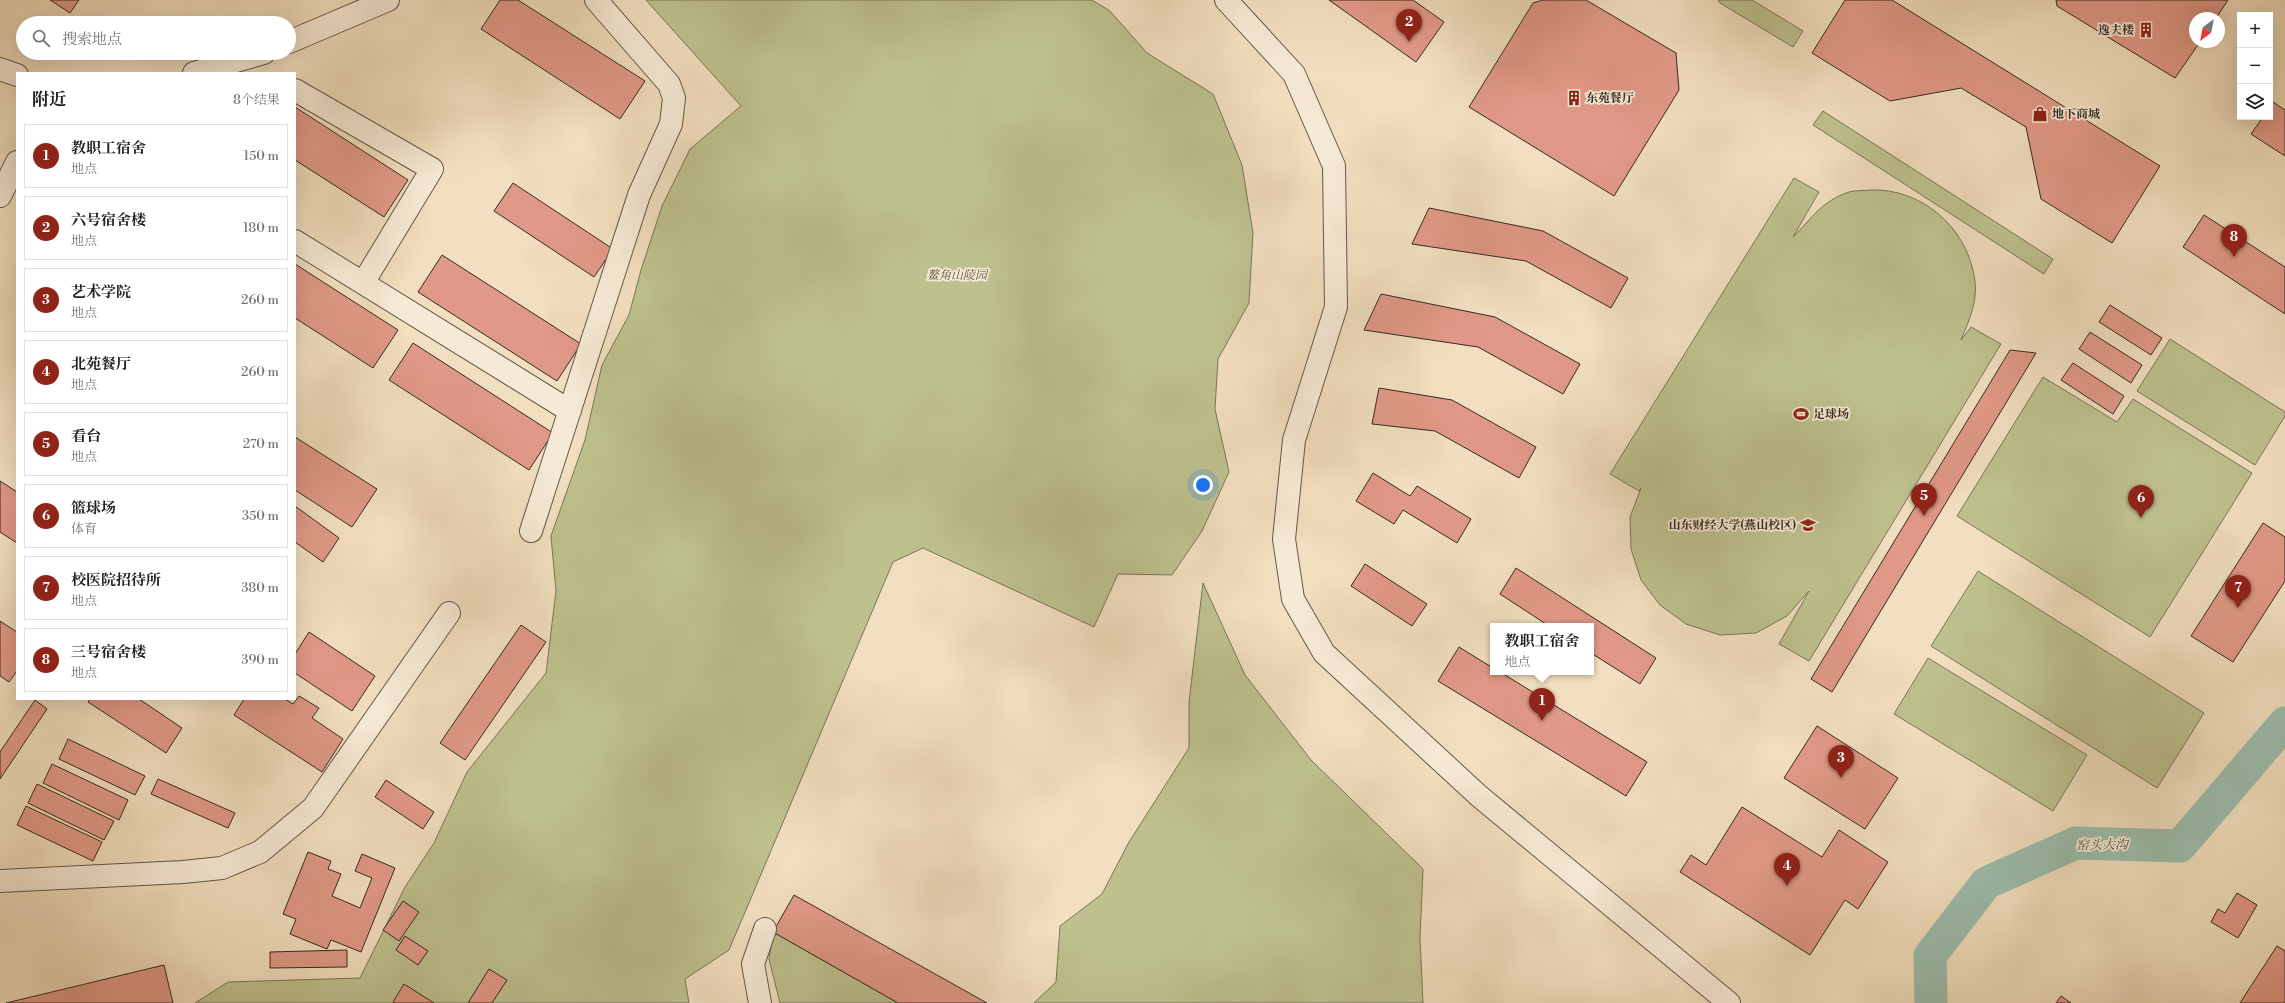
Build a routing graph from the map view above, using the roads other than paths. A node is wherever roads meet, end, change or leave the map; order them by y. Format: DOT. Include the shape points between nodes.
graph roads {
  1 [pos="388,0"];
  2 [pos="596,0"];
  3 [pos="1226,0"];
  4 [pos="296,39"];
  5 [pos="240,60"];
  6 [pos="0,69"];
  7 [pos="198,72"];
  8 [pos="16,75"];
  9 [pos="296,91"];
  10 [pos="16,164"];
  11 [pos="0,196"];
  12 [pos="296,242"];
  13 [pos="363,283"];
  14 [pos="570,411"];
  15 [pos="531,531"];
  16 [pos="449,613"];
  17 [pos="0,881"];
  18 [pos="766,930"];
  19 [pos="760,1003"];
  20 [pos="1729,1003"];
  1 -- 4 [label="street"];
  2 -- 14 [label="street" via="669,84 674,98 671,124 639,195"];
  3 -- 20 [label="street" via="1294,74 1334,166 1336,307 1294,440 1284,539 1293,598 1324,653 1479,796"];
  5 -- 7 [label="street"];
  6 -- 8 [label="street"];
  9 -- 13 [label="street" via="432,170"];
  10 -- 11 [label="street"];
  12 -- 13 [label="street"];
  13 -- 14 [label="street"];
  14 -- 15 [label="street"];
  16 -- 17 [label="street" via="313,808 260,852 222,868"];
  18 -- 19 [label="street" via="753,964"];
}
